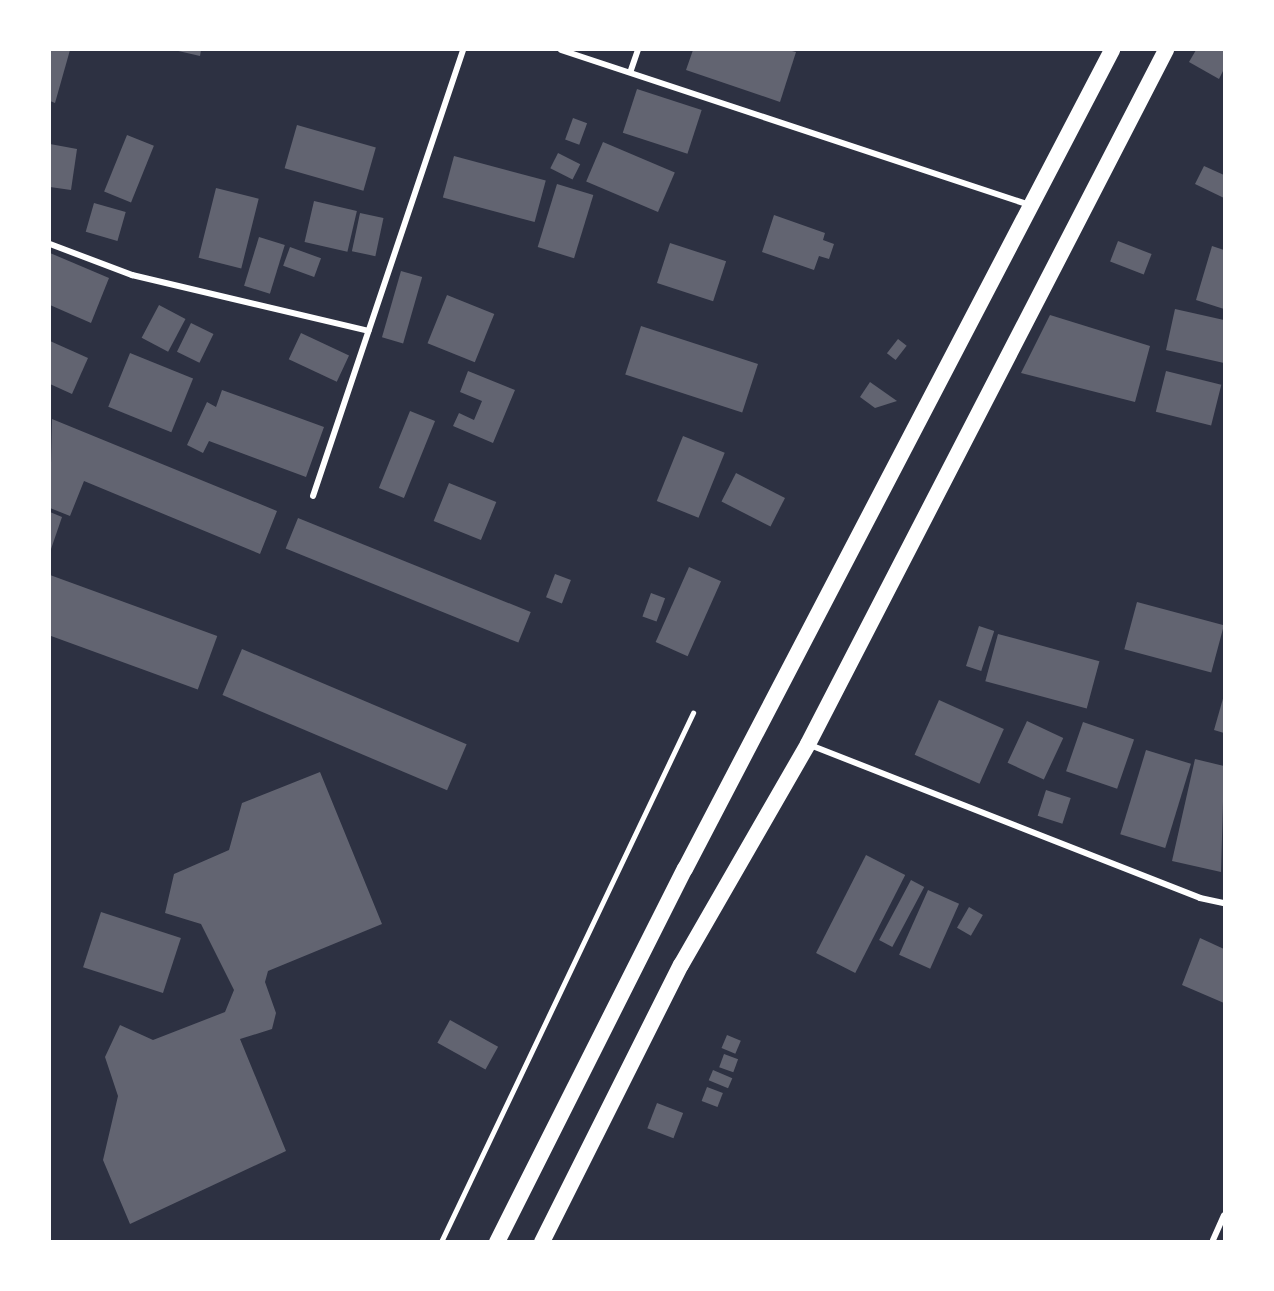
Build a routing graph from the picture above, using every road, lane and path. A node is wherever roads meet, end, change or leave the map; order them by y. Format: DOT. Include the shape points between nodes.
graph roads {
  1 [pos="463,50"];
  2 [pos="561,50"];
  3 [pos="638,50"];
  4 [pos="1112,50"];
  5 [pos="1166,50"];
  6 [pos="631,70"];
  7 [pos="1032,205"];
  8 [pos="50,244"];
  9 [pos="368,331"];
  10 [pos="313,496"];
  11 [pos="693,713"];
  12 [pos="808,744"];
  13 [pos="1224,903"];
  14 [pos="1224,1215"];
  15 [pos="1214,1241"];
  16 [pos="441,1242"];
  17 [pos="497,1242"];
  18 [pos="542,1242"];
  1 -- 9 [label="street"];
  2 -- 6 [label="street"];
  3 -- 6 [label="street"];
  4 -- 7 [label="highway"];
  5 -- 12 [label="highway"];
  6 -- 7 [label="street"];
  7 -- 17 [label="highway" via="685,869"];
  8 -- 9 [label="street" via="132,275"];
  9 -- 10 [label="street"];
  11 -- 16 [label="lane"];
  12 -- 13 [label="street" via="1200,898"];
  12 -- 18 [label="highway" via="681,965"];
  14 -- 15 [label="street"];
}
